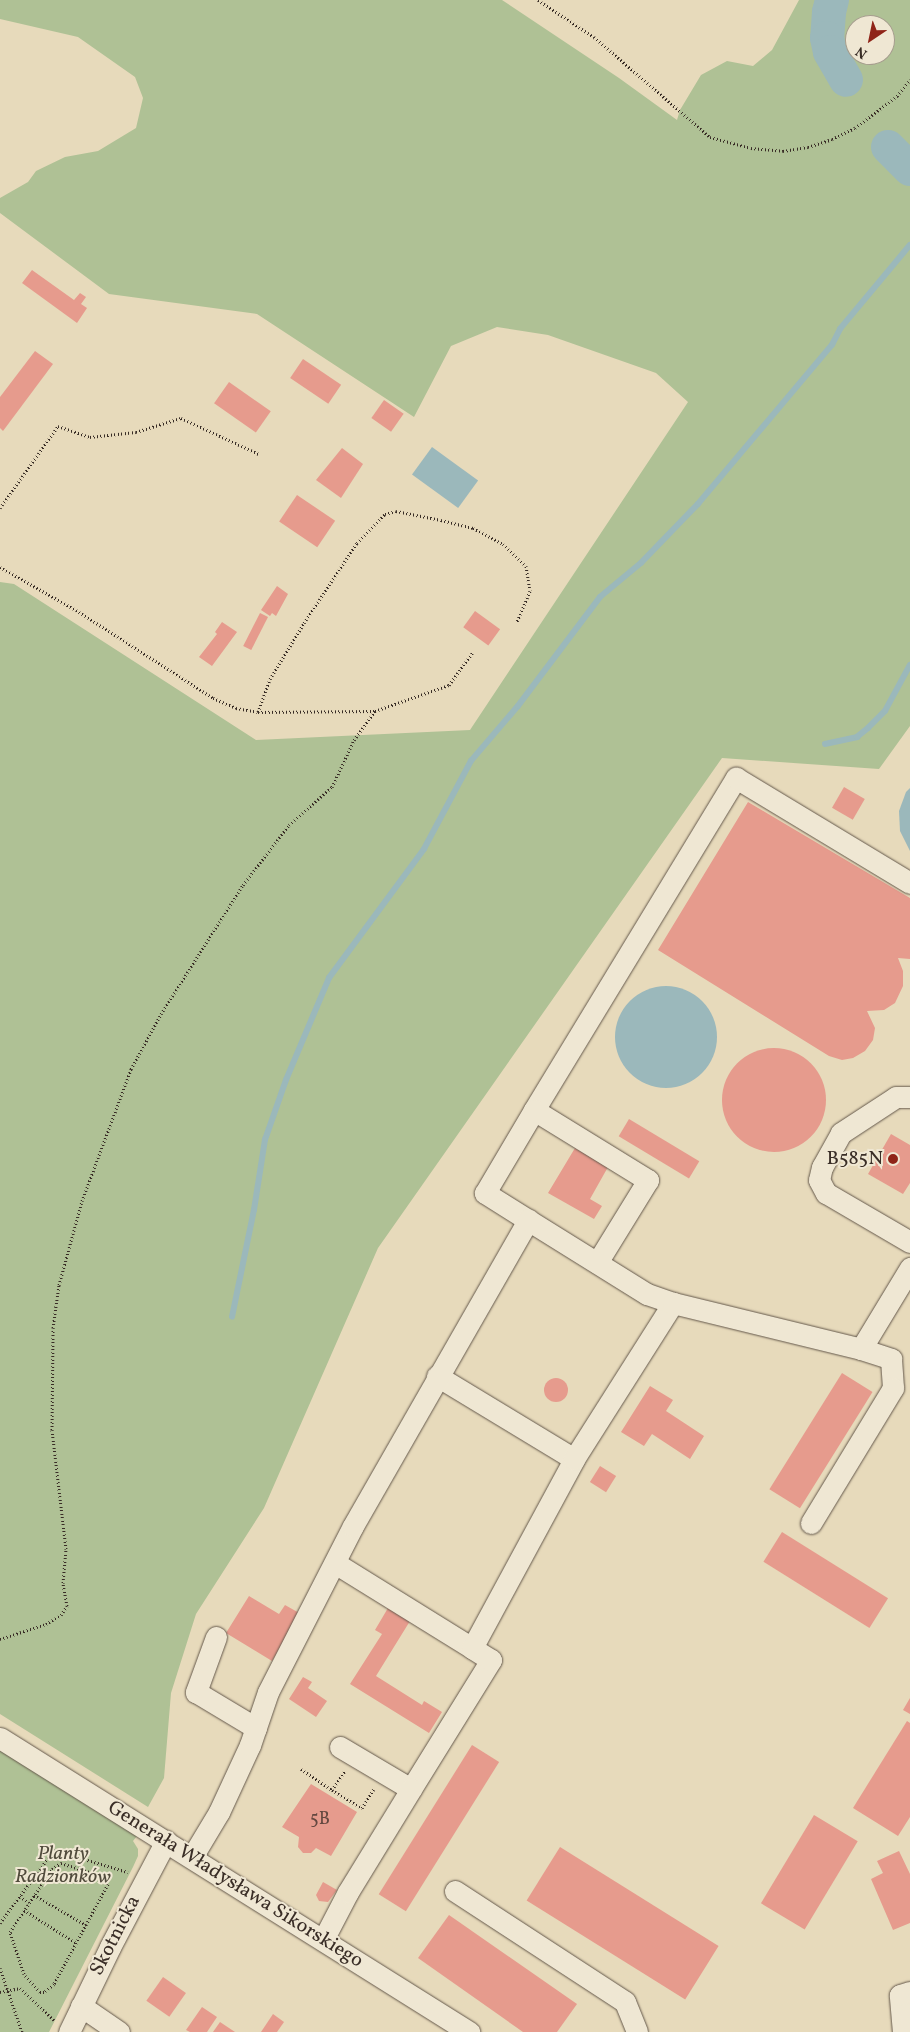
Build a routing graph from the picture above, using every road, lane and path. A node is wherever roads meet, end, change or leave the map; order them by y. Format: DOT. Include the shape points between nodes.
graph roads {
  1 [pos="538,0"];
  2 [pos="910,80"];
  3 [pos="259,454"];
  4 [pos="0,508"];
  5 [pos="0,567"];
  6 [pos="517,622"];
  7 [pos="473,652"];
  8 [pos="375,711"];
  9 [pos="258,712"];
  10 [pos="910,883"];
  11 [pos="910,1098"];
  12 [pos="534,1110"];
  13 [pos="528,1220"];
  14 [pos="910,1242"];
  15 [pos="596,1263"];
  16 [pos="910,1268"];
  17 [pos="673,1304"];
  18 [pos="861,1349"];
  19 [pos="437,1376"];
  20 [pos="574,1460"];
  21 [pos="810,1523"];
  22 [pos="335,1564"];
  23 [pos="216,1637"];
  24 [pos="0,1639"];
  25 [pos="472,1648"];
  26 [pos="256,1728"];
  27 [pos="0,1738"];
  28 [pos="347,1752"];
  29 [pos="300,1769"];
  30 [pos="384,1774"];
  31 [pos="411,1789"];
  32 [pos="332,1790"];
  33 [pos="166,1842"];
  34 [pos="192,1857"];
  35 [pos="134,1874"];
  36 [pos="455,1891"];
  37 [pos="34,1895"];
  38 [pos="20,1896"];
  39 [pos="29,1902"];
  40 [pos="24,1910"];
  41 [pos="0,1923"];
  42 [pos="86,1925"];
  43 [pos="323,1940"];
  44 [pos="76,1943"];
  45 [pos="0,1968"];
  46 [pos="8,1990"];
  47 [pos="0,1992"];
  48 [pos="910,1992"];
  49 [pos="81,2006"];
  50 [pos="63,2028"];
  51 [pos="22,2032"];
  52 [pos="119,2032"];
  53 [pos="469,2032"];
  54 [pos="637,2032"];
  55 [pos="903,2032"];
  1 -- 2 [label="path" via="594,37 710,137 750,148 784,151 832,139 855,128 897,96"];
  3 -- 4 [label="path" via="181,418 136,432 90,437 58,426"];
  5 -- 9 [label="path" via="76,610 213,698 236,708"];
  6 -- 9 [label="path" via="530,591 526,566 503,544 473,528 442,520 396,511 385,514 357,543 304,623 270,680"];
  7 -- 8 [label="path" via="449,685"];
  8 -- 9 [label="path"];
  8 -- 24 [label="path" via="354,740 332,787 289,825 243,885 161,1014 131,1069 112,1116 82,1201 59,1285 53,1328 52,1430 66,1549 63,1583 67,1606 61,1615 46,1624"];
  10 -- 12 [label="street" via="736,778"];
  11 -- 14 [label="street" via="896,1097 842,1133 822,1167 819,1180 826,1193"];
  12 -- 13 [label="street" via="485,1193"];
  12 -- 15 [label="street" via="648,1180"];
  13 -- 15 [label="street"];
  13 -- 19 [label="street"];
  15 -- 17 [label="street" via="647,1294"];
  16 -- 18 [label="street"];
  17 -- 18 [label="street"];
  17 -- 20 [label="street"];
  18 -- 21 [label="street" via="891,1359 893,1388"];
  19 -- 20 [label="street"];
  19 -- 22 [label="street"];
  20 -- 25 [label="street"];
  22 -- 25 [label="street"];
  22 -- 26 [label="street" via="268,1692"];
  23 -- 26 [label="street" via="196,1692"];
  25 -- 31 [label="street" via="491,1660"];
  26 -- 34 [label="street" via="219,1812"];
  27 -- 33 [label="street, Generała Władysława Sikorskiego"];
  28 -- 30 [label="street"];
  28 -- 32 [label="path"];
  29 -- 32 [label="path"];
  30 -- 31 [label="street"];
  30 -- 32 [label="path" via="362,1808"];
  31 -- 43 [label="street" via="348,1892"];
  33 -- 34 [label="street, Generała Władysława Sikorskiego"];
  33 -- 49 [label="street, Skotnicka"];
  34 -- 43 [label="street, Generała Władysława Sikorskiego"];
  35 -- 38 [label="path" via="54,1850"];
  36 -- 54 [label="street" via="625,2002"];
  37 -- 39 [label="path"];
  37 -- 42 [label="path"];
  37 -- 42 [label="path" via="58,1864 102,1876 108,1881 107,1887"];
  38 -- 39 [label="path"];
  38 -- 41 [label="path"];
  39 -- 40 [label="path"];
  40 -- 44 [label="path"];
  40 -- 44 [label="path" via="10,1932 24,1974 40,1992 52,1986"];
  42 -- 44 [label="path"];
  43 -- 53 [label="street, Generała Władysława Sikorskiego"];
  45 -- 46 [label="path"];
  46 -- 47 [label="path"];
  46 -- 50 [label="path" via="20,1988"];
  46 -- 51 [label="path"];
  48 -- 55 [label="street" via="900,1995"];
  49 -- 50 [label="street, Skotnicka"];
  49 -- 52 [label="street"];
}
